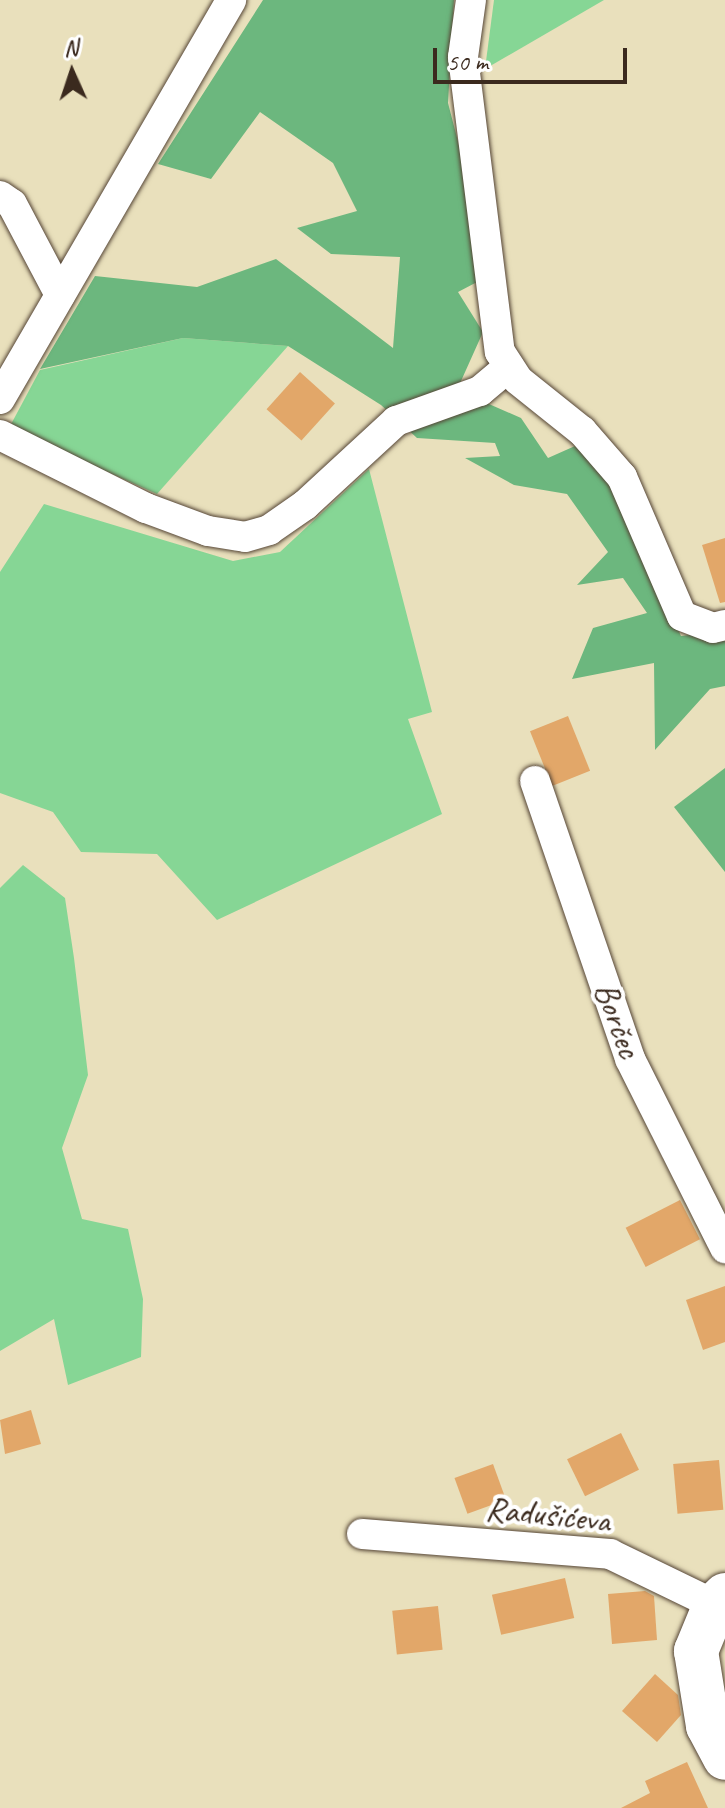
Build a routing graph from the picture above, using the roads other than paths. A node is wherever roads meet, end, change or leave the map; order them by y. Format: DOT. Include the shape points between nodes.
graph roads {
  1 [pos="231,0"];
  2 [pos="471,0"];
  3 [pos="0,196"];
  4 [pos="60,295"];
  5 [pos="509,367"];
  6 [pos="0,399"];
  7 [pos="0,435"];
  8 [pos="725,625"];
  9 [pos="535,781"];
  10 [pos="725,1248"];
  11 [pos="362,1534"];
  12 [pos="720,1600"];
  13 [pos="725,1758"];
  1 -- 4 [label="street"];
  2 -- 5 [label="street" via="463,57 500,352"];
  3 -- 4 [label="street" via="12,204"];
  4 -- 6 [label="street"];
  5 -- 7 [label="street" via="480,391 396,421 305,505 269,530 245,537 208,531 146,508"];
  5 -- 8 [label="street" via="582,431 622,477 682,616 713,628"];
  9 -- 10 [label="street, Borčec" via="630,1059"];
  11 -- 12 [label="street, Radušićeva" via="610,1554"];
  12 -- 13 [label="street" via="696,1651 708,1726"];
}
